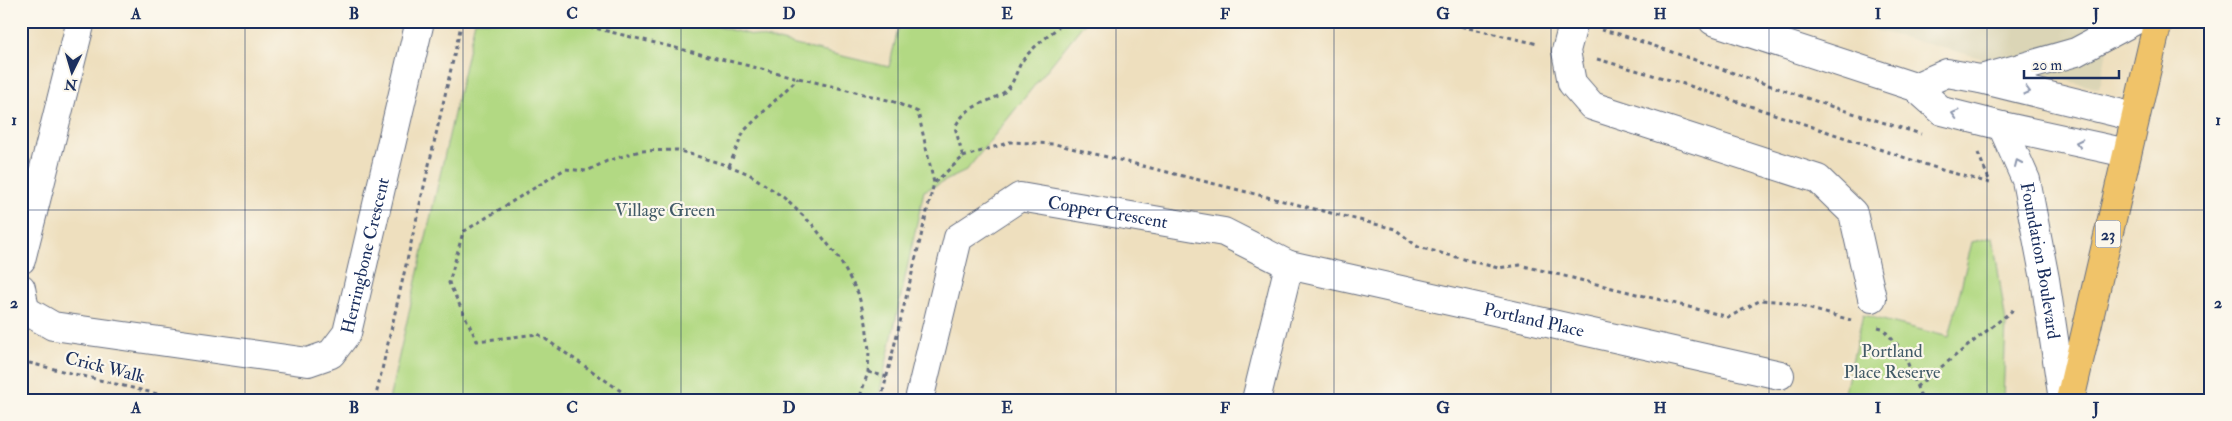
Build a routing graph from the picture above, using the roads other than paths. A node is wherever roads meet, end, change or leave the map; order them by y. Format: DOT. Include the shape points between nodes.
graph roads {
  1 [pos="81,21"];
  2 [pos="420,21"];
  3 [pos="1713,21"];
  4 [pos="2134,21"];
  5 [pos="2158,21"];
  6 [pos="1574,23"];
  7 [pos="1980,79"];
  8 [pos="1915,87"];
  9 [pos="2135,118"];
  10 [pos="2002,126"];
  11 [pos="2127,153"];
  12 [pos="21,260"];
  13 [pos="1289,265"];
  14 [pos="1872,298"];
  15 [pos="22,304"];
  16 [pos="1780,375"];
  17 [pos="919,400"];
  18 [pos="1256,400"];
  19 [pos="2063,400"];
  20 [pos="2070,400"];
  1 -- 12 [label="street"];
  2 -- 15 [label="street, Herringbone Crescent" via="347,332 331,354 308,362 53,326"];
  3 -- 8 [label="street"];
  4 -- 7 [label="street" via="2076,52"];
  5 -- 9 [label="main road, 23"];
  6 -- 14 [label="street" via="1566,51 1572,83 1592,106 1818,179 1853,213"];
  7 -- 8 [label="street" via="1947,73"];
  7 -- 9 [label="street, one-way"];
  10 -- 8 [label="street, one-way" via="1942,111"];
  9 -- 11 [label="main road, 23"];
  11 -- 10 [label="street, one-way"];
  19 -- 10 [label="street, Foundation Boulevard, one-way" via="2026,180"];
  11 -- 20 [label="main road, 23"];
  13 -- 16 [label="street, Portland Place"];
  13 -- 17 [label="street, Copper Crescent" via="1224,232 1020,198 958,238"];
  13 -- 18 [label="street"];
}
